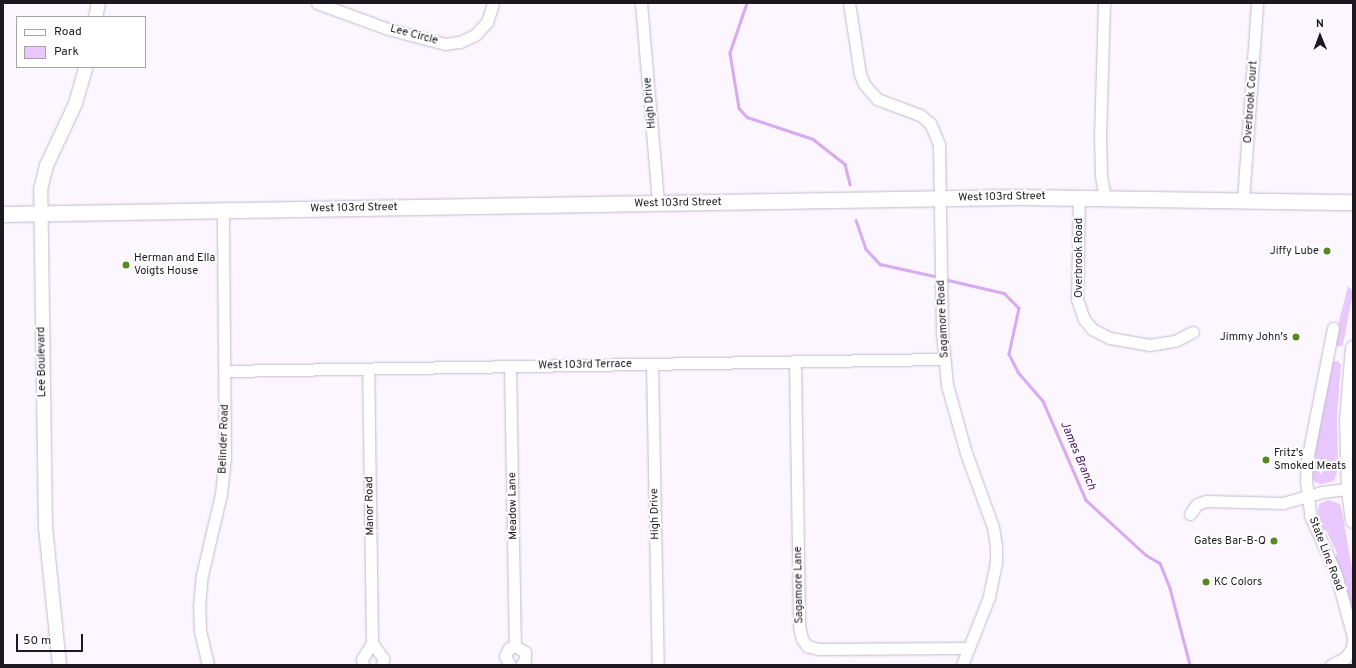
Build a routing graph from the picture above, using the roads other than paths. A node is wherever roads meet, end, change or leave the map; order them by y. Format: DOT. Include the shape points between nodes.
graph roads {
  1 [pos="98,3"];
  2 [pos="317,3"];
  3 [pos="493,3"];
  4 [pos="641,3"];
  5 [pos="849,3"];
  6 [pos="1104,3"];
  7 [pos="1257,3"];
  8 [pos="95,16"];
  9 [pos="85,68"];
  10 [pos="1079,197"];
  11 [pos="939,198"];
  12 [pos="1105,198"];
  13 [pos="1243,200"];
  14 [pos="1353,202"];
  15 [pos="658,203"];
  16 [pos="223,210"];
  17 [pos="3,214"];
  18 [pos="40,214"];
  19 [pos="1333,328"];
  20 [pos="1193,332"];
  21 [pos="1353,348"];
  22 [pos="944,359"];
  23 [pos="795,361"];
  24 [pos="652,364"];
  25 [pos="510,366"];
  26 [pos="368,369"];
  27 [pos="225,371"];
  28 [pos="1351,488"];
  29 [pos="1308,496"];
  30 [pos="1190,514"];
  31 [pos="1353,520"];
  32 [pos="372,642"];
  33 [pos="1353,642"];
  34 [pos="515,646"];
  35 [pos="968,648"];
  36 [pos="59,665"];
  37 [pos="208,665"];
  38 [pos="363,665"];
  39 [pos="382,665"];
  40 [pos="510,665"];
  41 [pos="520,665"];
  42 [pos="658,665"];
  43 [pos="962,665"];
  44 [pos="1331,665"];
  1 -- 8 [label="street"];
  2 -- 3 [label="street, Lee Circle" via="388,29 444,44 460,42 475,35 487,22"];
  4 -- 15 [label="street, High Drive"];
  5 -- 11 [label="street, Sagamore Road" via="860,74 864,84 877,99 920,114 930,123 937,136"];
  6 -- 12 [label="street" via="1100,135 1101,176"];
  7 -- 13 [label="street, Overbrook Court"];
  9 -- 18 [label="street, Lee Boulevard" via="72,114 46,165 40,189"];
  10 -- 11 [label="main road, West 103rd Street"];
  10 -- 12 [label="main road, West 103rd Street"];
  10 -- 20 [label="street, Overbrook Road" via="1077,299 1084,319 1092,328 1110,338 1149,345 1176,341"];
  11 -- 15 [label="main road, West 103rd Street"];
  11 -- 22 [label="street, Sagamore Road"];
  12 -- 13 [label="main road, West 103rd Street"];
  13 -- 14 [label="main road, West 103rd Street"];
  15 -- 16 [label="main road, West 103rd Street"];
  16 -- 18 [label="main road, West 103rd Street"];
  16 -- 27 [label="street, Belinder Road"];
  17 -- 18 [label="main road, West 103rd Street"];
  18 -- 36 [label="street, Lee Boulevard" via="45,528"];
  19 -- 29 [label="street, State Line Road" via="1306,461"];
  21 -- 28 [label="main road" via="1347,419"];
  22 -- 23 [label="street, West 103rd Terrace"];
  22 -- 35 [label="street, Sagamore Road" via="953,410 993,527 996,547 994,582"];
  23 -- 24 [label="street, West 103rd Terrace"];
  23 -- 35 [label="street, Sagamore Lane" via="799,626 802,639 807,646 818,649"];
  24 -- 25 [label="street, West 103rd Terrace"];
  24 -- 42 [label="street, High Drive"];
  25 -- 26 [label="street, West 103rd Terrace"];
  25 -- 34 [label="street, Meadow Lane"];
  26 -- 27 [label="street, West 103rd Terrace"];
  26 -- 32 [label="street, Manor Road"];
  27 -- 37 [label="street, Belinder Road" via="226,457 221,494 202,575 199,607 200,630"];
  28 -- 29 [label="street"];
  28 -- 31 [label="main road"];
  29 -- 30 [label="street" via="1283,503 1206,501 1197,504"];
  29 -- 33 [label="street, State Line Road" via="1310,515 1336,574"];
  32 -- 38 [label="street, Manor Road" via="362,660"];
  32 -- 39 [label="street" via="383,658"];
  33 -- 44 [label="street" via="1345,658"];
  34 -- 40 [label="street, Meadow Lane" via="509,648 505,656"];
  34 -- 41 [label="street" via="525,652 525,660"];
  35 -- 43 [label="street, Sagamore Road"];
}
